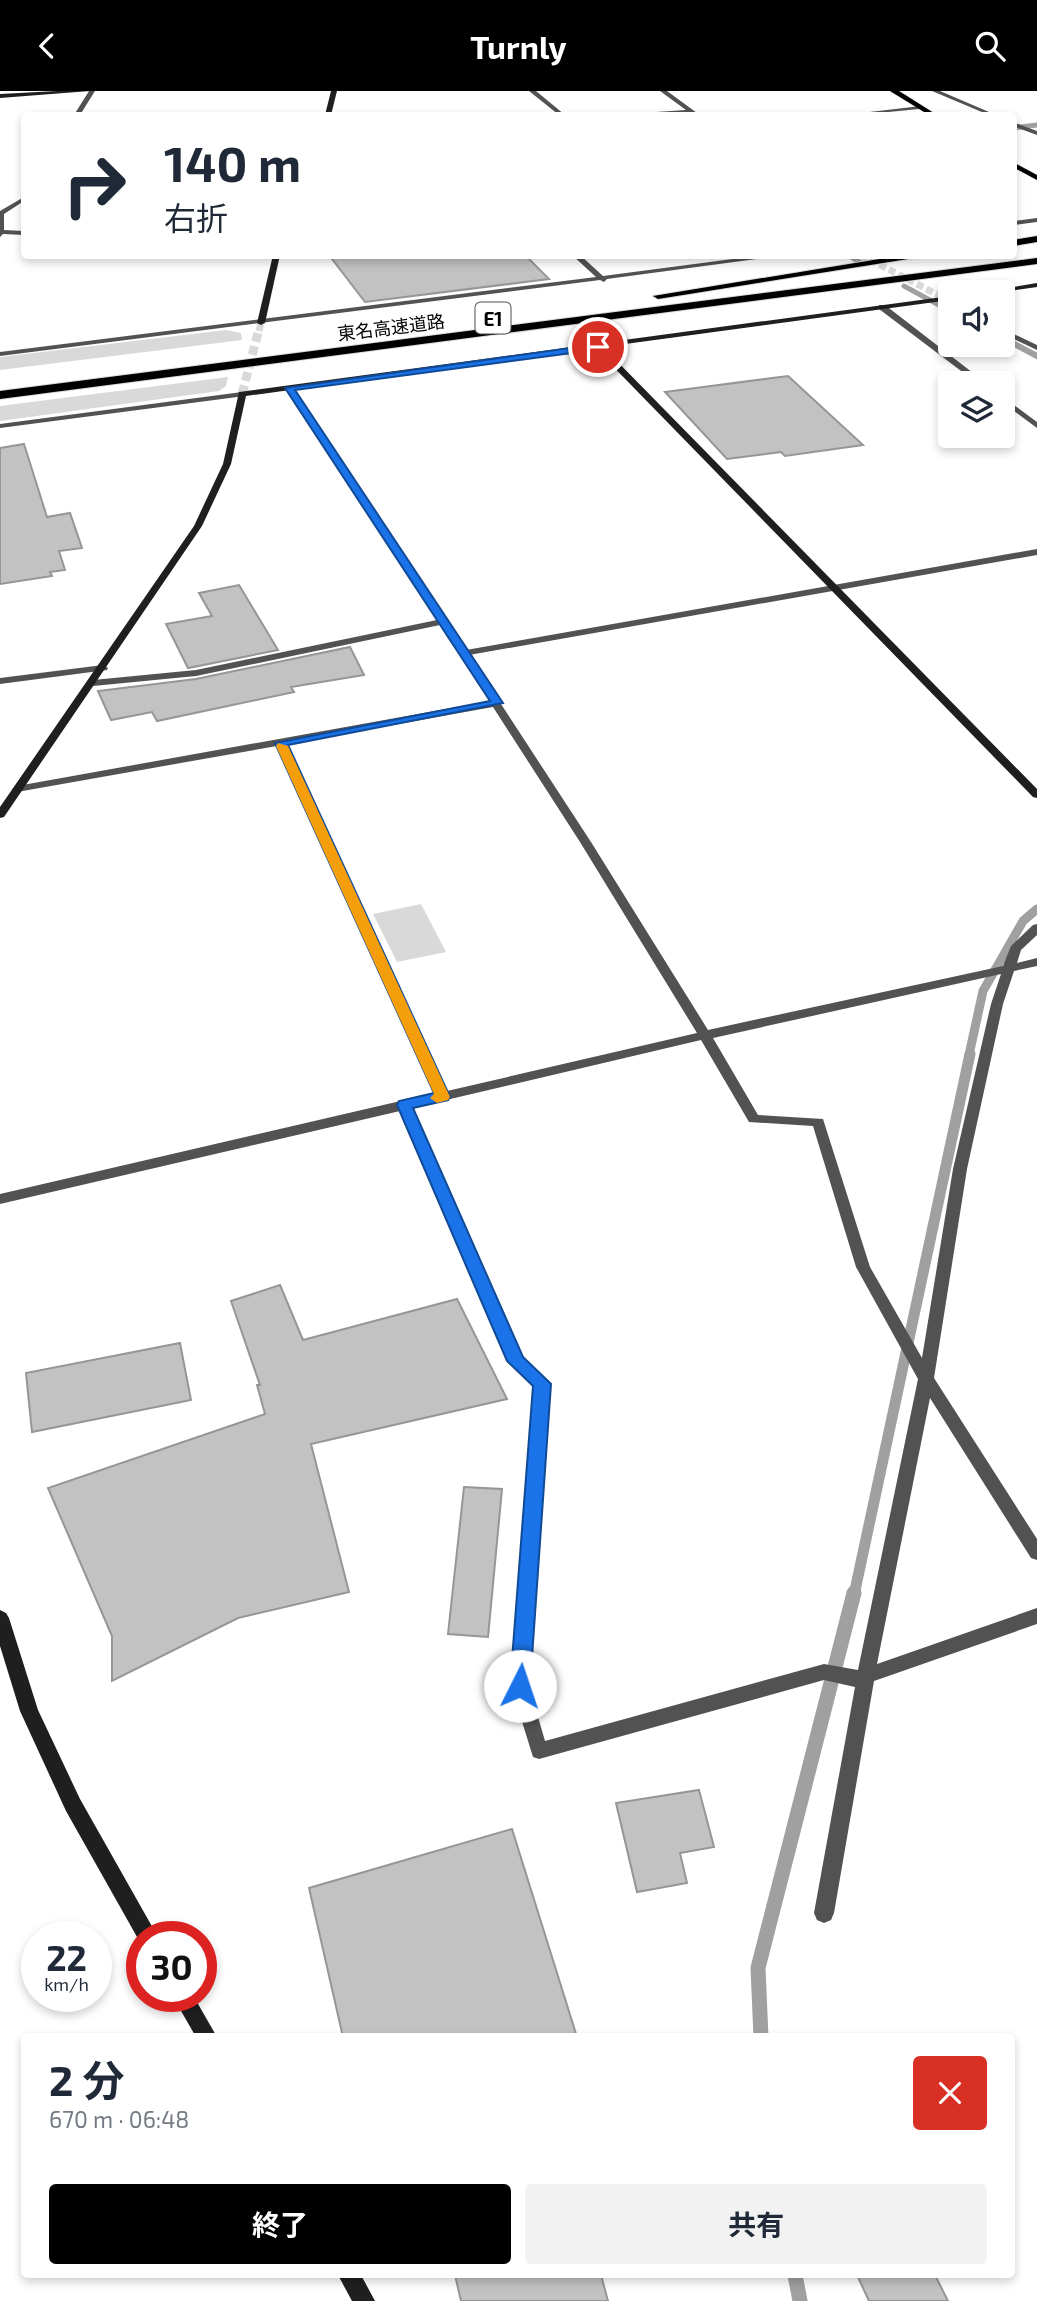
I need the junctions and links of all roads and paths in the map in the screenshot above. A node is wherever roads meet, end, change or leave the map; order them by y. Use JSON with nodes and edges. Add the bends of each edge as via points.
{"nodes":[{"id":1,"x":90,"y":91,"type":"edge"},
{"id":2,"x":334,"y":91,"type":"edge"},
{"id":3,"x":532,"y":91,"type":"edge"},
{"id":4,"x":663,"y":91,"type":"edge"},
{"id":5,"x":895,"y":91,"type":"edge"},
{"id":6,"x":905,"y":91,"type":"edge"},
{"id":7,"x":935,"y":91,"type":"edge"},
{"id":8,"x":0,"y":96,"type":"edge"},
{"id":9,"x":919,"y":107,"type":"junction"},
{"id":10,"x":692,"y":111,"type":"joint"},
{"id":11,"x":79,"y":112,"type":"edge"},
{"id":12,"x":329,"y":112,"type":"edge"},
{"id":13,"x":558,"y":112,"type":"edge"},
{"id":14,"x":679,"y":112,"type":"edge"},
{"id":15,"x":883,"y":112,"type":"edge"},
{"id":16,"x":928,"y":112,"type":"edge"},
{"id":17,"x":986,"y":112,"type":"edge"},
{"id":18,"x":1037,"y":122,"type":"edge"},
{"id":19,"x":1017,"y":125,"type":"edge"},
{"id":20,"x":1017,"y":126,"type":"edge"},
{"id":21,"x":1037,"y":133,"type":"edge"},
{"id":22,"x":1017,"y":166,"type":"edge"},
{"id":23,"x":1037,"y":178,"type":"edge"},
{"id":24,"x":21,"y":201,"type":"edge"},
{"id":25,"x":1037,"y":220,"type":"edge"},
{"id":26,"x":1017,"y":222,"type":"edge"},
{"id":27,"x":21,"y":233,"type":"edge"},
{"id":28,"x":1,"y":234,"type":"edge"},
{"id":29,"x":1037,"y":239,"type":"edge"},
{"id":30,"x":1017,"y":242,"type":"edge"},
{"id":31,"x":1037,"y":249,"type":"edge"},
{"id":32,"x":1017,"y":252,"type":"edge"},
{"id":33,"x":276,"y":259,"type":"edge"},
{"id":34,"x":580,"y":259,"type":"edge"},
{"id":35,"x":756,"y":259,"type":"edge"},
{"id":36,"x":902,"y":259,"type":"edge"},
{"id":37,"x":955,"y":259,"type":"edge"},
{"id":38,"x":1037,"y":261,"type":"edge"},
{"id":39,"x":604,"y":281,"type":"junction"},
{"id":40,"x":1037,"y":285,"type":"edge"},
{"id":41,"x":1015,"y":288,"type":"edge"},
{"id":42,"x":645,"y":298,"type":"dead end"},
{"id":43,"x":938,"y":300,"type":"edge"},
{"id":44,"x":882,"y":307,"type":"junction"},
{"id":45,"x":261,"y":323,"type":"junction"},
{"id":46,"x":384,"y":332,"type":"dead end"},
{"id":47,"x":1037,"y":333,"type":"edge"},
{"id":48,"x":370,"y":334,"type":"dead end"},
{"id":49,"x":1015,"y":335,"type":"edge"},
{"id":50,"x":1015,"y":337,"type":"edge"},
{"id":51,"x":288,"y":345,"type":"dead end"},
{"id":52,"x":598,"y":347,"type":"junction"},
{"id":53,"x":1037,"y":348,"type":"edge"},
{"id":54,"x":0,"y":353,"type":"edge"},
{"id":55,"x":966,"y":371,"type":"edge"},
{"id":56,"x":289,"y":388,"type":"junction"},
{"id":57,"x":242,"y":394,"type":"junction"},
{"id":58,"x":0,"y":395,"type":"edge"},
{"id":59,"x":1015,"y":409,"type":"edge"},
{"id":60,"x":0,"y":426,"type":"edge"},
{"id":61,"x":1037,"y":426,"type":"edge"},
{"id":62,"x":1037,"y":552,"type":"edge"},
{"id":63,"x":833,"y":590,"type":"junction"},
{"id":64,"x":442,"y":622,"type":"junction"},
{"id":65,"x":463,"y":653,"type":"junction"},
{"id":66,"x":103,"y":668,"type":"junction"},
{"id":67,"x":0,"y":681,"type":"edge"},
{"id":68,"x":93,"y":683,"type":"junction"},
{"id":69,"x":497,"y":703,"type":"junction"},
{"id":70,"x":281,"y":743,"type":"junction"},
{"id":71,"x":17,"y":789,"type":"junction"},
{"id":72,"x":1037,"y":795,"type":"edge"},
{"id":73,"x":0,"y":815,"type":"edge"},
{"id":74,"x":1037,"y":928,"type":"edge"},
{"id":75,"x":1037,"y":962,"type":"edge"},
{"id":76,"x":1008,"y":968,"type":"junction"},
{"id":77,"x":706,"y":1035,"type":"junction"},
{"id":78,"x":443,"y":1097,"type":"junction"},
{"id":79,"x":404,"y":1105,"type":"junction"},
{"id":80,"x":0,"y":1199,"type":"edge"},
{"id":81,"x":925,"y":1376,"type":"junction"},
{"id":82,"x":1037,"y":1553,"type":"edge"},
{"id":83,"x":1037,"y":1616,"type":"edge"},
{"id":84,"x":0,"y":1618,"type":"edge"},
{"id":85,"x":861,"y":1677,"type":"junction"},
{"id":86,"x":824,"y":1913,"type":"dead end"},
{"id":87,"x":139,"y":1921,"type":"edge"},
{"id":88,"x":192,"y":2012,"type":"edge"},
{"id":89,"x":205,"y":2033,"type":"edge"},
{"id":90,"x":351,"y":2278,"type":"edge"},
{"id":91,"x":364,"y":2301,"type":"edge"}],
"edges":[{"from":1,"to":8,"type":"street"},
{"from":1,"to":11,"type":"street"},
{"from":2,"to":12,"type":"street"},
{"from":3,"to":13,"type":"street"},
{"from":4,"to":10,"type":"street"},
{"from":5,"to":6,"type":"street"},
{"from":5,"to":9,"type":"main road"},
{"from":7,"to":17,"type":"street"},
{"from":9,"to":15,"type":"street"},
{"from":9,"to":16,"type":"main road"},
{"from":10,"to":14,"type":"street"},
{"from":18,"to":19,"type":"street"},
{"from":20,"to":21,"type":"street"},
{"from":22,"to":23,"type":"main road"},
{"from":24,"to":28,"type":"street","via":[[1,213]]},
{"from":25,"to":26,"type":"street"},
{"from":27,"to":28,"type":"street"},
{"from":29,"to":30,"type":"highway"},
{"from":31,"to":32,"type":"highway"},
{"from":33,"to":45,"type":"street"},
{"from":34,"to":39,"type":"street"},
{"from":35,"to":39,"type":"street"},
{"from":36,"to":42,"type":"highway"},
{"from":37,"to":46,"type":"highway","name":"東名高速道路","number":"E1"},
{"from":38,"to":58,"type":"highway","name":"東名高速道路","number":"E1"},
{"from":39,"to":45,"type":"street"},
{"from":40,"to":41,"type":"street"},
{"from":43,"to":44,"type":"street"},
{"from":44,"to":52,"type":"street"},
{"from":44,"to":55,"type":"street"},
{"from":45,"to":54,"type":"street"},
{"from":47,"to":49,"type":"street"},
{"from":48,"to":51,"type":"highway","name":"東名高速道路"},
{"from":50,"to":53,"type":"street"},
{"from":52,"to":56,"type":"street"},
{"from":52,"to":63,"type":"street"},
{"from":56,"to":57,"type":"street"},
{"from":56,"to":64,"type":"street"},
{"from":57,"to":60,"type":"street"},
{"from":57,"to":66,"type":"street","via":[[227,464],[198,526]]},
{"from":59,"to":61,"type":"street"},
{"from":62,"to":63,"type":"street"},
{"from":63,"to":65,"type":"street"},
{"from":63,"to":72,"type":"street"},
{"from":64,"to":65,"type":"street"},
{"from":64,"to":68,"type":"street","via":[[196,673]]},
{"from":65,"to":69,"type":"street"},
{"from":66,"to":67,"type":"street"},
{"from":66,"to":68,"type":"street"},
{"from":68,"to":71,"type":"street"},
{"from":69,"to":70,"type":"street"},
{"from":69,"to":77,"type":"street"},
{"from":70,"to":71,"type":"street"},
{"from":70,"to":78,"type":"street"},
{"from":71,"to":73,"type":"street"},
{"from":74,"to":76,"type":"street","via":[[1016,949]]},
{"from":75,"to":76,"type":"street"},
{"from":76,"to":77,"type":"street"},
{"from":76,"to":81,"type":"street","via":[[960,1169]]},
{"from":77,"to":78,"type":"street"},
{"from":77,"to":81,"type":"street","via":[[754,1119],[818,1122],[863,1267]]},
{"from":78,"to":79,"type":"street"},
{"from":79,"to":80,"type":"street"},
{"from":79,"to":85,"type":"street","via":[[516,1361],[542,1384],[520,1686],[539,1751],[824,1672]]},
{"from":81,"to":82,"type":"street"},
{"from":81,"to":85,"type":"street"},
{"from":83,"to":85,"type":"street"},
{"from":84,"to":87,"type":"street","via":[[45,1746]]},
{"from":85,"to":86,"type":"street"},
{"from":88,"to":89,"type":"street"},
{"from":90,"to":91,"type":"street"}]}
